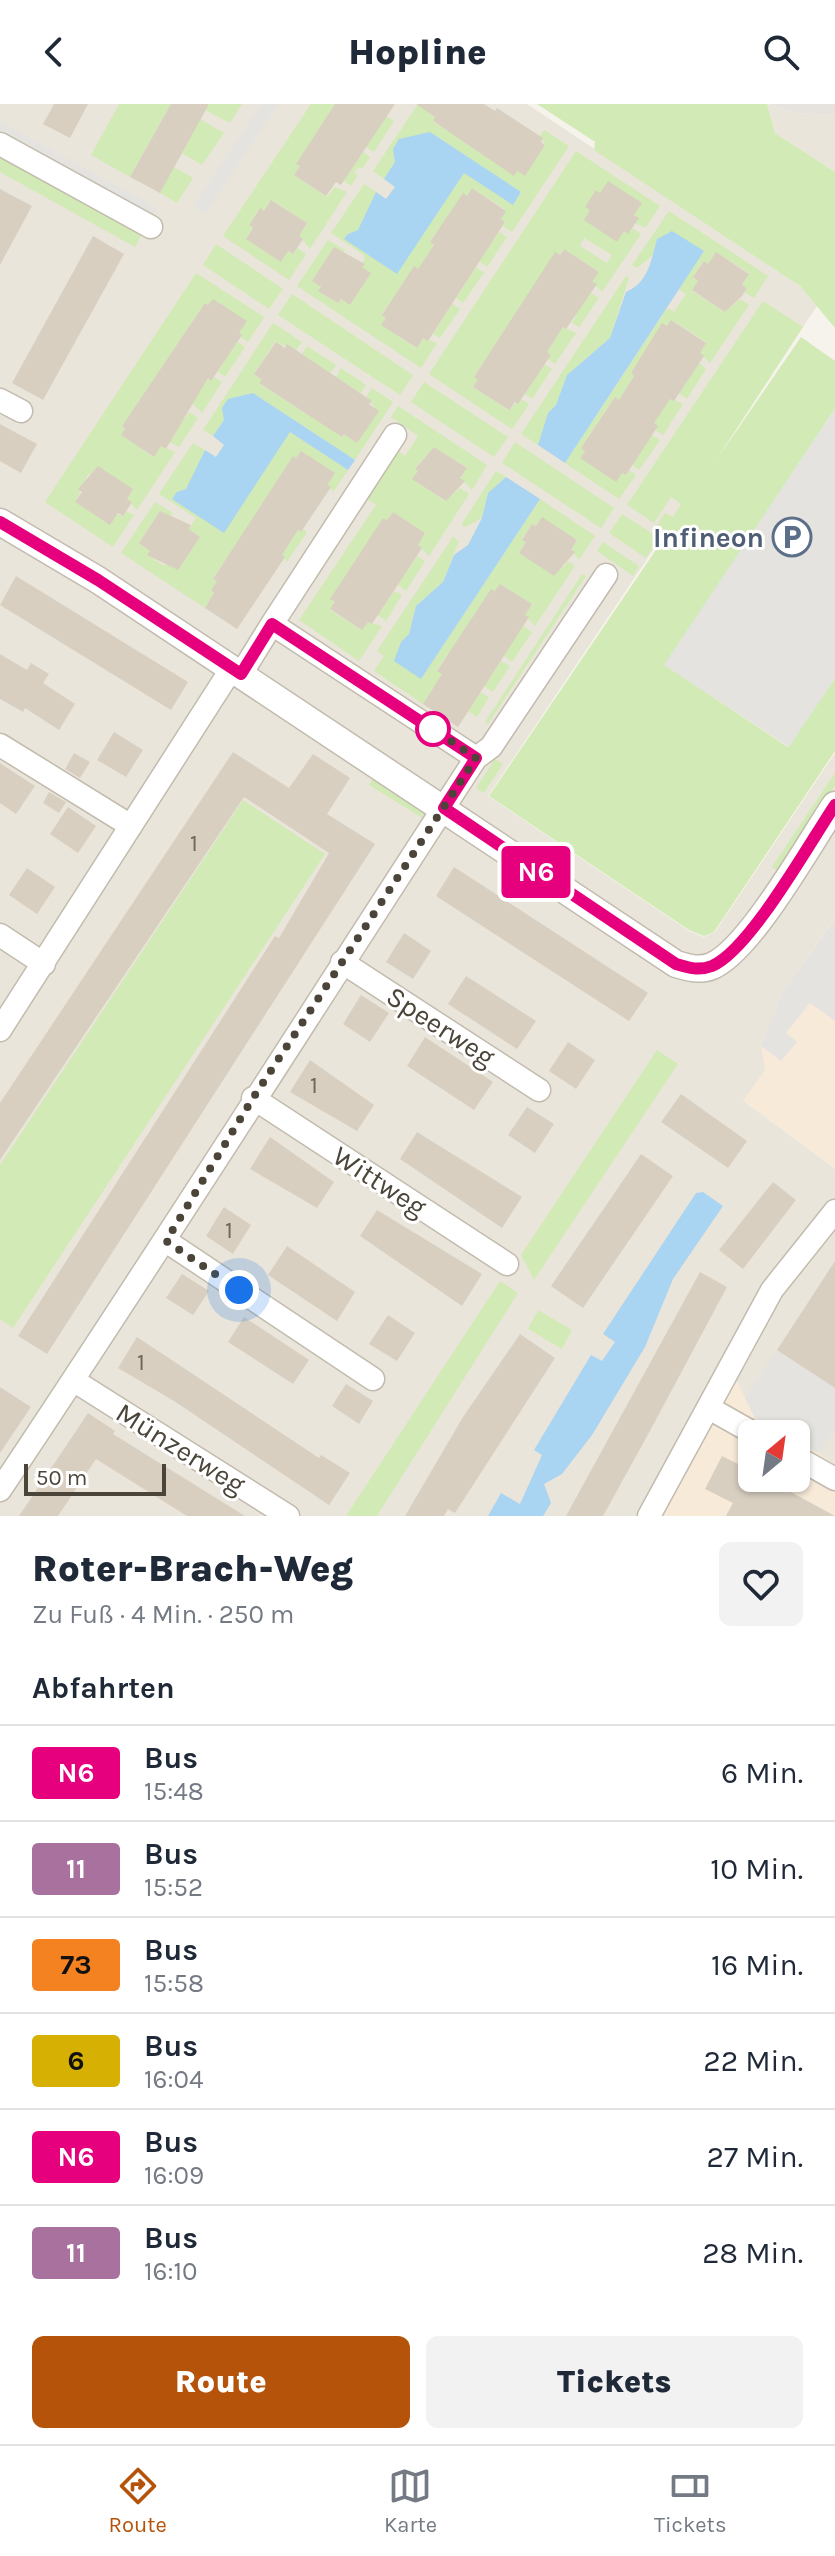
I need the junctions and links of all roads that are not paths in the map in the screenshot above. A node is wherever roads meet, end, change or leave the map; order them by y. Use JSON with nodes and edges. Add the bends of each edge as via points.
{"nodes":[{"id":1,"x":0,"y":144,"type":"edge"},
{"id":2,"x":151,"y":227,"type":"dead end"},
{"id":3,"x":0,"y":400,"type":"edge"},
{"id":4,"x":21,"y":411,"type":"dead end"},
{"id":5,"x":395,"y":435,"type":"dead end"},
{"id":6,"x":0,"y":522,"type":"edge"},
{"id":7,"x":606,"y":575,"type":"dead end"},
{"id":8,"x":272,"y":624,"type":"junction"},
{"id":9,"x":236,"y":671,"type":"junction"},
{"id":10,"x":0,"y":745,"type":"edge"},
{"id":11,"x":476,"y":758,"type":"junction"},
{"id":12,"x":835,"y":805,"type":"edge"},
{"id":13,"x":444,"y":808,"type":"junction"},
{"id":14,"x":131,"y":826,"type":"junction"},
{"id":15,"x":0,"y":935,"type":"edge"},
{"id":16,"x":342,"y":962,"type":"junction"},
{"id":17,"x":44,"y":964,"type":"junction"},
{"id":18,"x":0,"y":1030,"type":"edge"},
{"id":19,"x":539,"y":1090,"type":"dead end"},
{"id":20,"x":253,"y":1098,"type":"junction"},
{"id":21,"x":835,"y":1211,"type":"edge"},
{"id":22,"x":166,"y":1241,"type":"junction"},
{"id":23,"x":507,"y":1264,"type":"dead end"},
{"id":24,"x":373,"y":1379,"type":"dead end"},
{"id":25,"x":73,"y":1380,"type":"junction"},
{"id":26,"x":709,"y":1408,"type":"junction"},
{"id":27,"x":738,"y":1424,"type":"edge"},
{"id":28,"x":810,"y":1465,"type":"edge"},
{"id":29,"x":835,"y":1479,"type":"edge"},
{"id":30,"x":0,"y":1490,"type":"edge"},
{"id":31,"x":288,"y":1516,"type":"edge"},
{"id":32,"x":649,"y":1516,"type":"edge"}],
"edges":[{"from":1,"to":2,"type":"street"},
{"from":3,"to":4,"type":"street"},
{"from":5,"to":8,"type":"street"},
{"from":6,"to":9,"type":"street"},
{"from":7,"to":11,"type":"street","via":[[491,747]]},
{"from":8,"to":9,"type":"street"},
{"from":8,"to":11,"type":"street"},
{"from":9,"to":13,"type":"street"},
{"from":9,"to":14,"type":"street"},
{"from":10,"to":14,"type":"street"},
{"from":11,"to":13,"type":"street"},
{"from":12,"to":13,"type":"street","via":[[744,940],[710,967],[693,969],[676,964]]},
{"from":13,"to":16,"type":"street"},
{"from":14,"to":17,"type":"street"},
{"from":15,"to":17,"type":"street"},
{"from":16,"to":19,"type":"street","name":"Speerweg"},
{"from":16,"to":20,"type":"street"},
{"from":17,"to":18,"type":"street"},
{"from":20,"to":22,"type":"street"},
{"from":20,"to":23,"type":"street","name":"Wittweg"},
{"from":21,"to":26,"type":"street","via":[[772,1290]]},
{"from":22,"to":24,"type":"street"},
{"from":22,"to":25,"type":"street"},
{"from":25,"to":30,"type":"street"},
{"from":25,"to":31,"type":"street","name":"Münzerweg"},
{"from":26,"to":27,"type":"street"},
{"from":26,"to":32,"type":"street"},
{"from":28,"to":29,"type":"street"}]}
